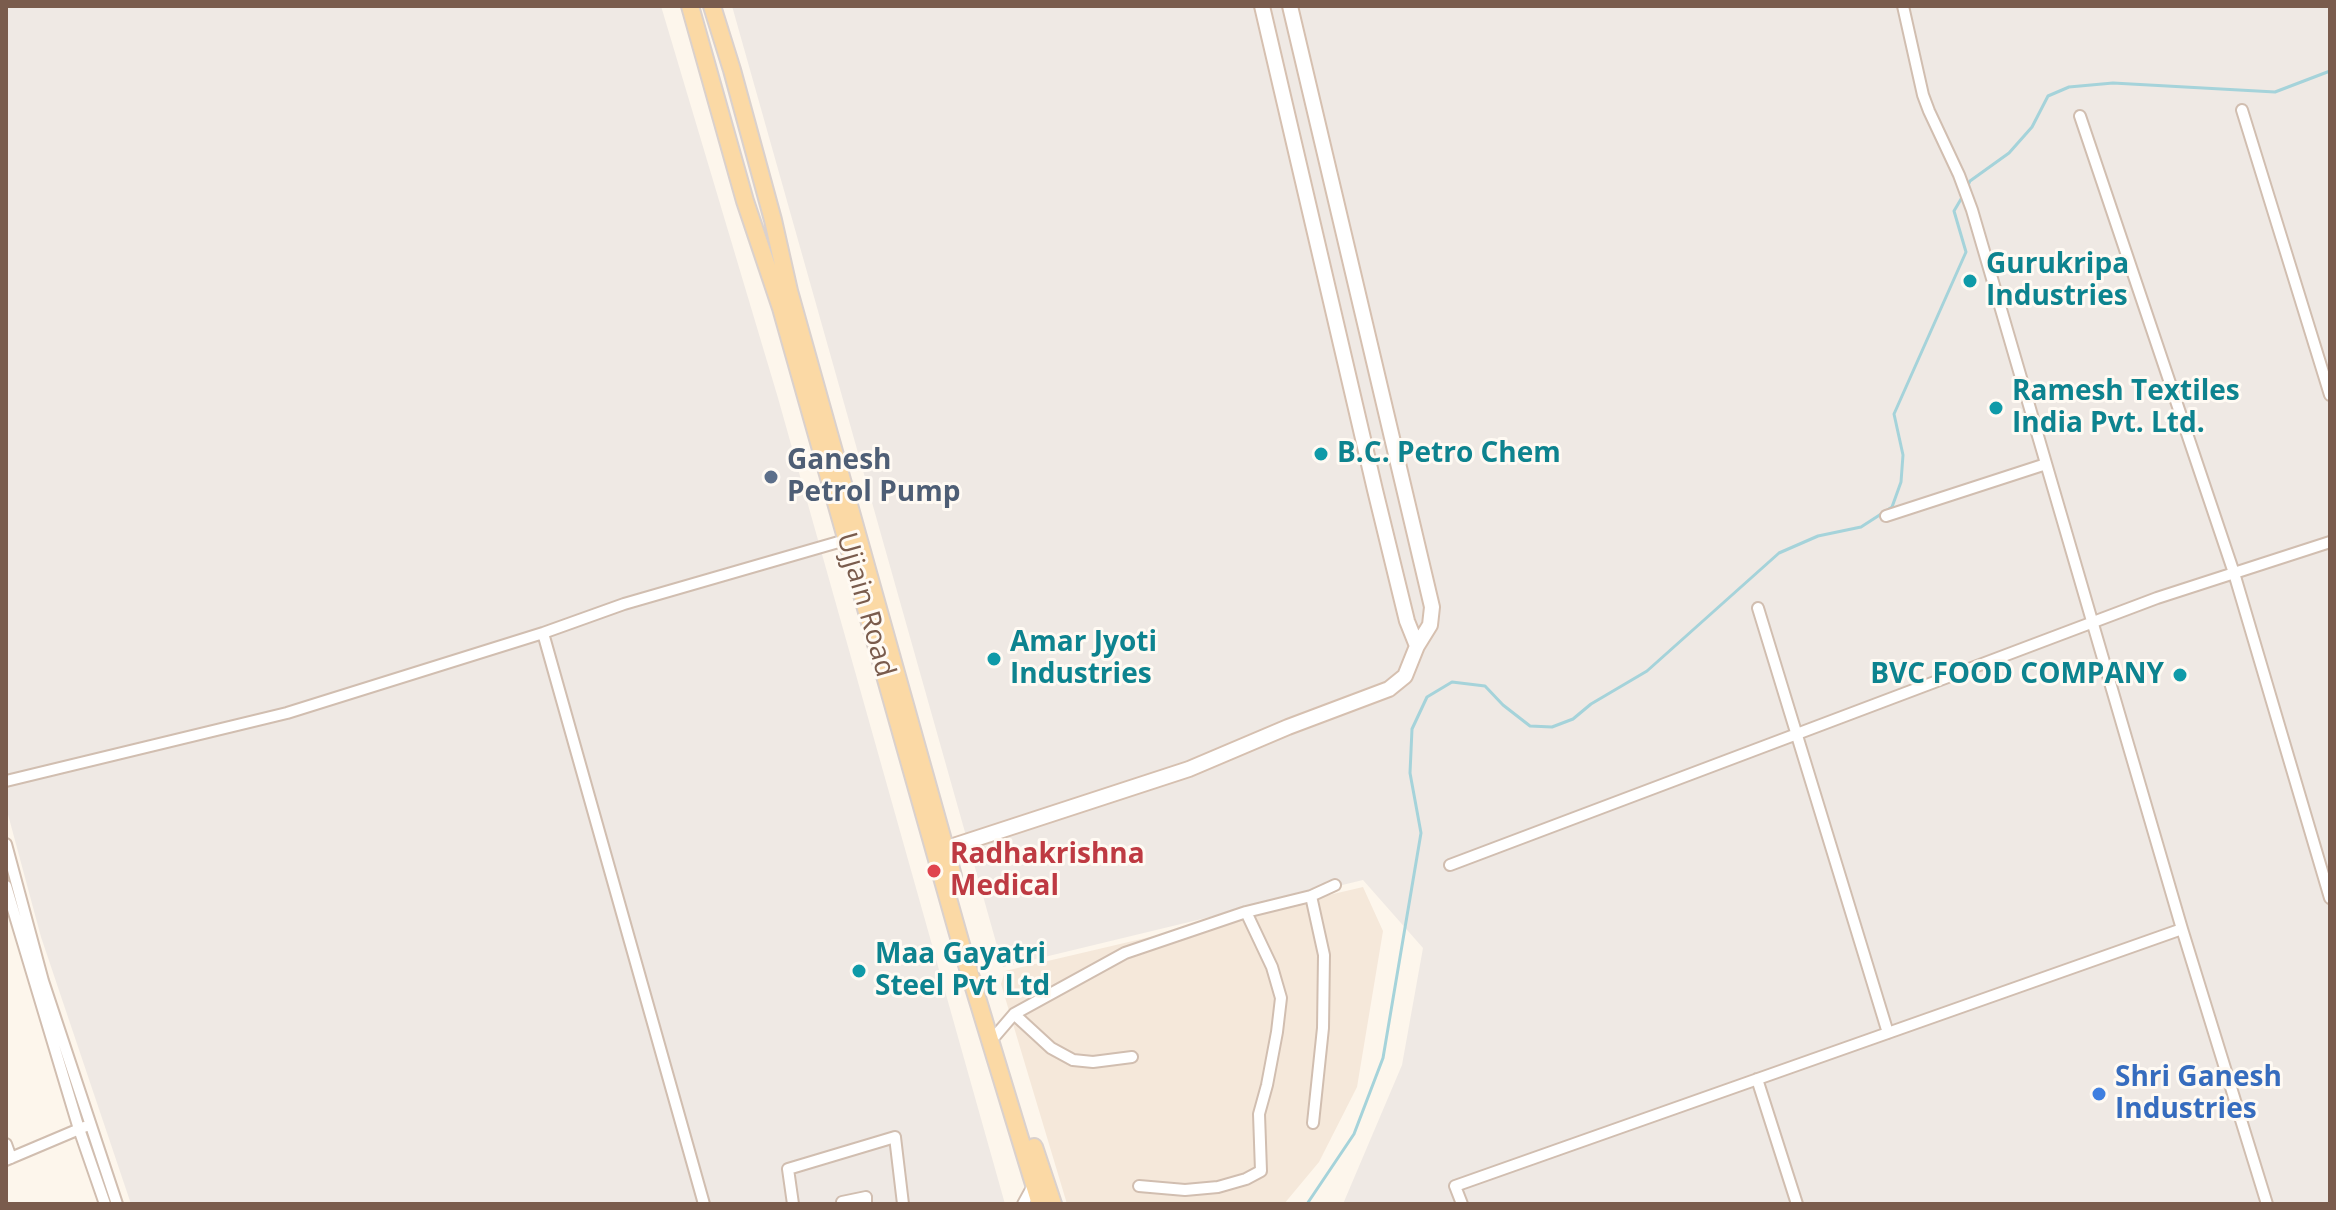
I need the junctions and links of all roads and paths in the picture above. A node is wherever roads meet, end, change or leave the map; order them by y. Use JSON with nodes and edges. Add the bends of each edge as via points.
{"nodes":[{"id":1,"x":690,"y":6,"type":"edge"},
{"id":2,"x":712,"y":6,"type":"edge"},
{"id":3,"x":1262,"y":6,"type":"edge"},
{"id":4,"x":1290,"y":6,"type":"edge"},
{"id":5,"x":1903,"y":6,"type":"edge"},
{"id":6,"x":2242,"y":110,"type":"dead end"},
{"id":7,"x":2080,"y":116,"type":"dead end"},
{"id":8,"x":2330,"y":395,"type":"edge"},
{"id":9,"x":2046,"y":464,"type":"junction"},
{"id":10,"x":1886,"y":516,"type":"dead end"},
{"id":11,"x":852,"y":538,"type":"junction"},
{"id":12,"x":2330,"y":542,"type":"edge"},
{"id":13,"x":2234,"y":573,"type":"junction"},
{"id":14,"x":1758,"y":608,"type":"dead end"},
{"id":15,"x":2092,"y":623,"type":"junction"},
{"id":16,"x":543,"y":633,"type":"junction"},
{"id":17,"x":1417,"y":646,"type":"junction"},
{"id":18,"x":1797,"y":735,"type":"junction"},
{"id":19,"x":6,"y":781,"type":"edge"},
{"id":20,"x":6,"y":844,"type":"edge"},
{"id":21,"x":940,"y":850,"type":"junction"},
{"id":22,"x":1450,"y":865,"type":"dead end"},
{"id":23,"x":1335,"y":885,"type":"dead end"},
{"id":24,"x":6,"y":886,"type":"edge"},
{"id":25,"x":1311,"y":896,"type":"junction"},
{"id":26,"x":2330,"y":898,"type":"edge"},
{"id":27,"x":1246,"y":912,"type":"junction"},
{"id":28,"x":2182,"y":929,"type":"junction"},
{"id":29,"x":1014,"y":1014,"type":"junction"},
{"id":30,"x":1888,"y":1033,"type":"junction"},
{"id":31,"x":996,"y":1035,"type":"junction"},
{"id":32,"x":1132,"y":1057,"type":"dead end"},
{"id":33,"x":1757,"y":1079,"type":"junction"},
{"id":34,"x":1313,"y":1123,"type":"dead end"},
{"id":35,"x":84,"y":1127,"type":"junction"},
{"id":36,"x":6,"y":1144,"type":"edge"},
{"id":37,"x":8,"y":1159,"type":"edge"},
{"id":38,"x":1034,"y":1184,"type":"junction"},
{"id":39,"x":1139,"y":1186,"type":"dead end"},
{"id":40,"x":842,"y":1202,"type":"dead end"},
{"id":41,"x":105,"y":1204,"type":"edge"},
{"id":42,"x":117,"y":1204,"type":"edge"},
{"id":43,"x":704,"y":1204,"type":"edge"},
{"id":44,"x":793,"y":1204,"type":"edge"},
{"id":45,"x":866,"y":1204,"type":"edge"},
{"id":46,"x":903,"y":1204,"type":"edge"},
{"id":47,"x":1023,"y":1204,"type":"edge"},
{"id":48,"x":1040,"y":1204,"type":"edge"},
{"id":49,"x":1053,"y":1204,"type":"edge"},
{"id":50,"x":1462,"y":1204,"type":"edge"},
{"id":51,"x":1797,"y":1204,"type":"edge"},
{"id":52,"x":2267,"y":1204,"type":"edge"}],
"edges":[{"from":1,"to":11,"type":"main road","name":"Ujjain Road","via":[[745,201]]},
{"from":2,"to":11,"type":"main road","name":"Ujjain Road","via":[[773,220]]},
{"from":3,"to":17,"type":"street","via":[[1378,505]]},
{"from":4,"to":17,"type":"street","via":[[1432,607],[1430,625]]},
{"from":5,"to":9,"type":"street","via":[[1926,103],[1972,210]]},
{"from":6,"to":8,"type":"street"},
{"from":7,"to":13,"type":"street"},
{"from":9,"to":10,"type":"street"},
{"from":9,"to":15,"type":"street"},
{"from":11,"to":16,"type":"street"},
{"from":11,"to":21,"type":"main road","name":"Ujjain Road"},
{"from":12,"to":13,"type":"street"},
{"from":13,"to":15,"type":"street"},
{"from":13,"to":26,"type":"street"},
{"from":14,"to":18,"type":"street"},
{"from":15,"to":18,"type":"street"},
{"from":15,"to":28,"type":"street"},
{"from":16,"to":19,"type":"street","via":[[287,713]]},
{"from":16,"to":43,"type":"street"},
{"from":17,"to":21,"type":"street","via":[[1405,676],[1367,699],[1189,769]]},
{"from":18,"to":22,"type":"street"},
{"from":18,"to":30,"type":"street"},
{"from":20,"to":35,"type":"street"},
{"from":21,"to":31,"type":"main road","name":"Ujjain Road"},
{"from":21,"to":38,"type":"main road","name":"Ujjain Road"},
{"from":23,"to":25,"type":"street"},
{"from":24,"to":35,"type":"street"},
{"from":25,"to":27,"type":"street"},
{"from":25,"to":34,"type":"street","via":[[1324,955]]},
{"from":27,"to":29,"type":"street","via":[[1125,953]]},
{"from":27,"to":39,"type":"street","via":[[1281,998],[1259,1114],[1261,1171],[1218,1187]]},
{"from":28,"to":30,"type":"street"},
{"from":28,"to":52,"type":"street"},
{"from":29,"to":31,"type":"street"},
{"from":29,"to":32,"type":"street","via":[[1051,1048],[1073,1060]]},
{"from":30,"to":33,"type":"street"},
{"from":31,"to":49,"type":"main road","name":"Ujjain Road"},
{"from":33,"to":50,"type":"street","via":[[1455,1186]]},
{"from":33,"to":51,"type":"street"},
{"from":35,"to":37,"type":"street"},
{"from":35,"to":41,"type":"street"},
{"from":35,"to":42,"type":"street"},
{"from":36,"to":37,"type":"street"},
{"from":38,"to":47,"type":"street"},
{"from":38,"to":48,"type":"main road","name":"Ujjain Road"},
{"from":40,"to":45,"type":"street","via":[[866,1197]]},
{"from":44,"to":46,"type":"street","via":[[788,1169],[895,1137]]}]}
